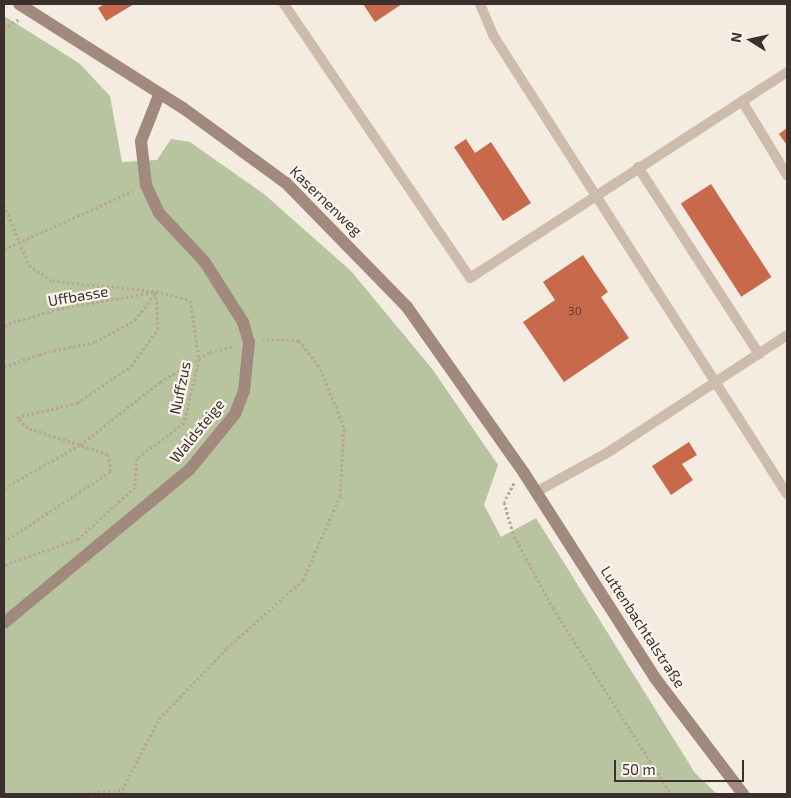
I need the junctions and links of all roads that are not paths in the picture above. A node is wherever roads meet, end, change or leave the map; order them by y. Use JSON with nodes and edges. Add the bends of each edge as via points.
{"nodes":[{"id":1,"x":19,"y":4,"type":"edge"},
{"id":2,"x":284,"y":4,"type":"edge"},
{"id":3,"x":480,"y":4,"type":"edge"},
{"id":4,"x":32,"y":8,"type":"edge"},
{"id":5,"x":787,"y":72,"type":"edge"},
{"id":6,"x":160,"y":95,"type":"junction"},
{"id":7,"x":742,"y":101,"type":"junction"},
{"id":8,"x":638,"y":167,"type":"junction"},
{"id":9,"x":787,"y":176,"type":"edge"},
{"id":10,"x":594,"y":195,"type":"junction"},
{"id":11,"x":787,"y":336,"type":"edge"},
{"id":12,"x":759,"y":354,"type":"junction"},
{"id":13,"x":714,"y":383,"type":"junction"},
{"id":14,"x":524,"y":473,"type":"joint"},
{"id":15,"x":536,"y":492,"type":"junction"},
{"id":16,"x":787,"y":494,"type":"edge"},
{"id":17,"x":4,"y":623,"type":"edge"},
{"id":18,"x":744,"y":794,"type":"edge"}],
"edges":[{"from":1,"to":4,"type":"street","name":"Kasernenweg"},
{"from":2,"to":10,"type":"lane","via":[[470,278]]},
{"from":3,"to":10,"type":"lane","via":[[493,35]]},
{"from":4,"to":6,"type":"street","name":"Kasernenweg","via":[[42,19]]},
{"from":5,"to":7,"type":"lane"},
{"from":6,"to":14,"type":"street","name":"Kasernenweg","via":[[286,183],[347,243],[407,307]]},
{"from":6,"to":17,"type":"street","name":"Waldsteige","via":[[141,141],[146,185],[160,213],[232,298],[249,342],[249,368],[235,414],[190,469]]},
{"from":7,"to":8,"type":"lane"},
{"from":7,"to":9,"type":"lane"},
{"from":8,"to":10,"type":"lane"},
{"from":8,"to":12,"type":"lane"},
{"from":10,"to":13,"type":"lane"},
{"from":11,"to":12,"type":"lane"},
{"from":12,"to":13,"type":"lane"},
{"from":13,"to":15,"type":"lane"},
{"from":13,"to":16,"type":"lane"},
{"from":14,"to":15,"type":"street","name":"Luttenbachtalstraße"},
{"from":15,"to":18,"type":"street","name":"Luttenbachtalstraße","via":[[655,678]]}]}
